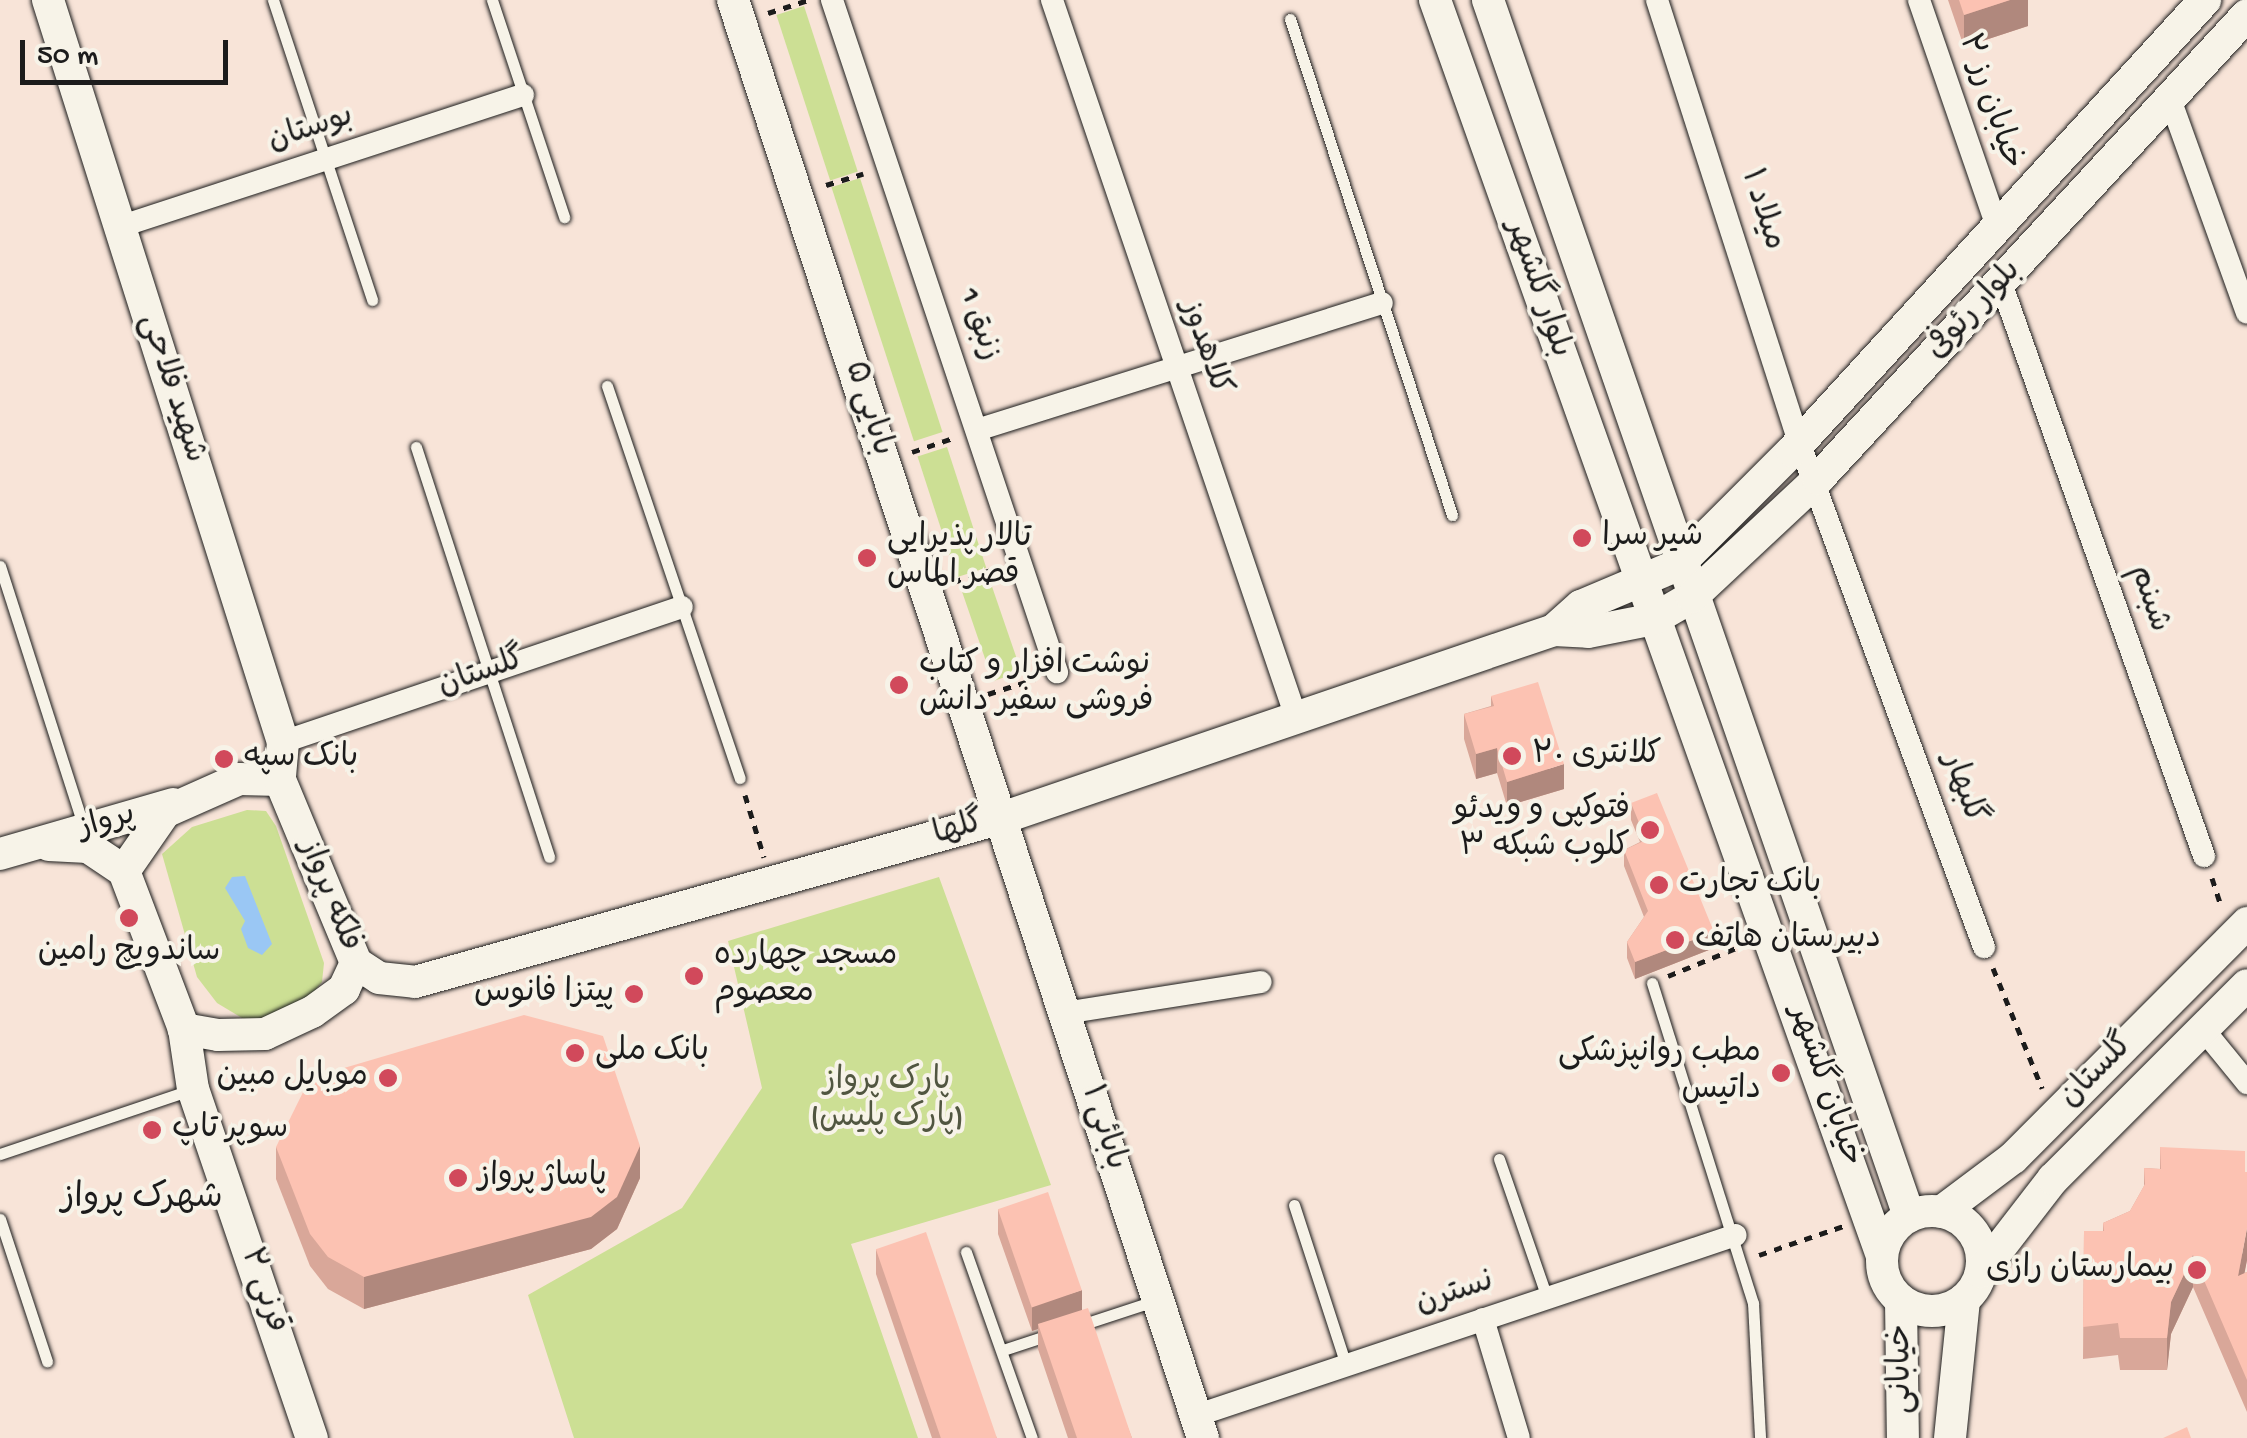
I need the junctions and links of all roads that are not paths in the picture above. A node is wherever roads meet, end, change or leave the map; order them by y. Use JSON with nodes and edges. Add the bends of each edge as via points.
{"nodes":[{"id":1,"x":48,"y":0,"type":"edge"},
{"id":2,"x":273,"y":0,"type":"edge"},
{"id":3,"x":492,"y":0,"type":"edge"},
{"id":4,"x":832,"y":0,"type":"edge"},
{"id":5,"x":1052,"y":0,"type":"edge"},
{"id":6,"x":1435,"y":0,"type":"edge"},
{"id":7,"x":1488,"y":0,"type":"edge"},
{"id":8,"x":1657,"y":0,"type":"edge"},
{"id":9,"x":1919,"y":0,"type":"edge"},
{"id":10,"x":2205,"y":0,"type":"edge"},
{"id":11,"x":736,"y":11,"type":"edge"},
{"id":12,"x":2247,"y":15,"type":"edge"},
{"id":13,"x":1290,"y":19,"type":"dead end"},
{"id":14,"x":523,"y":95,"type":"junction"},
{"id":15,"x":2170,"y":99,"type":"junction"},
{"id":16,"x":326,"y":160,"type":"junction"},
{"id":17,"x":564,"y":217,"type":"dead end"},
{"id":18,"x":119,"y":226,"type":"junction"},
{"id":19,"x":1997,"y":226,"type":"junction"},
{"id":20,"x":2001,"y":283,"type":"junction"},
{"id":21,"x":372,"y":300,"type":"dead end"},
{"id":22,"x":1382,"y":303,"type":"junction"},
{"id":23,"x":2246,"y":309,"type":"edge"},
{"id":24,"x":1178,"y":370,"type":"junction"},
{"id":25,"x":606,"y":386,"type":"dead end"},
{"id":26,"x":980,"y":429,"type":"junction"},
{"id":27,"x":1799,"y":442,"type":"junction"},
{"id":28,"x":416,"y":447,"type":"dead end"},
{"id":29,"x":1818,"y":479,"type":"junction"},
{"id":30,"x":1452,"y":515,"type":"dead end"},
{"id":31,"x":1678,"y":564,"type":"junction"},
{"id":32,"x":0,"y":566,"type":"edge"},
{"id":33,"x":1639,"y":578,"type":"junction"},
{"id":34,"x":1692,"y":596,"type":"junction"},
{"id":35,"x":6,"y":602,"type":"edge"},
{"id":36,"x":682,"y":607,"type":"junction"},
{"id":37,"x":1654,"y":619,"type":"junction"},
{"id":38,"x":1554,"y":630,"type":"junction"},
{"id":39,"x":489,"y":672,"type":"junction"},
{"id":40,"x":1057,"y":672,"type":"road end"},
{"id":41,"x":1296,"y":718,"type":"junction"},
{"id":42,"x":283,"y":742,"type":"junction"},
{"id":43,"x":740,"y":778,"type":"road end"},
{"id":44,"x":280,"y":780,"type":"junction"},
{"id":45,"x":185,"y":801,"type":"junction"},
{"id":46,"x":1002,"y":818,"type":"junction"},
{"id":47,"x":85,"y":829,"type":"junction"},
{"id":48,"x":15,"y":849,"type":"edge"},
{"id":49,"x":2204,"y":856,"type":"road end"},
{"id":50,"x":549,"y":857,"type":"dead end"},
{"id":51,"x":124,"y":871,"type":"junction"},
{"id":52,"x":2240,"y":931,"type":"edge"},
{"id":53,"x":1984,"y":947,"type":"road end"},
{"id":54,"x":356,"y":963,"type":"junction"},
{"id":55,"x":1261,"y":982,"type":"dead end"},
{"id":56,"x":1652,"y":983,"type":"road end"},
{"id":57,"x":2247,"y":985,"type":"edge"},
{"id":58,"x":1065,"y":1013,"type":"junction"},
{"id":59,"x":184,"y":1029,"type":"junction"},
{"id":60,"x":2203,"y":1029,"type":"junction"},
{"id":61,"x":2247,"y":1083,"type":"edge"},
{"id":62,"x":193,"y":1089,"type":"junction"},
{"id":63,"x":0,"y":1154,"type":"edge"},
{"id":64,"x":1499,"y":1158,"type":"dead end"},
{"id":65,"x":1294,"y":1205,"type":"dead end"},
{"id":66,"x":1925,"y":1214,"type":"junction"},
{"id":67,"x":0,"y":1219,"type":"edge"},
{"id":68,"x":1736,"y":1235,"type":"junction"},
{"id":69,"x":966,"y":1252,"type":"dead end"},
{"id":70,"x":1882,"y":1256,"type":"junction"},
{"id":71,"x":1972,"y":1286,"type":"junction"},
{"id":72,"x":1547,"y":1298,"type":"junction"},
{"id":73,"x":1158,"y":1300,"type":"junction"},
{"id":74,"x":1901,"y":1301,"type":"junction"},
{"id":75,"x":1482,"y":1319,"type":"junction"},
{"id":76,"x":1003,"y":1350,"type":"junction"},
{"id":77,"x":47,"y":1360,"type":"dead end"},
{"id":78,"x":1346,"y":1365,"type":"junction"},
{"id":79,"x":1199,"y":1427,"type":"edge"},
{"id":80,"x":312,"y":1438,"type":"edge"},
{"id":81,"x":1032,"y":1438,"type":"edge"},
{"id":82,"x":1519,"y":1438,"type":"edge"},
{"id":83,"x":1760,"y":1438,"type":"edge"},
{"id":84,"x":1903,"y":1438,"type":"edge"},
{"id":85,"x":1950,"y":1438,"type":"edge"}],
"edges":[{"from":1,"to":18,"type":"main road","name":"شهید فلاحی"},
{"from":2,"to":16,"type":"lane"},
{"from":3,"to":14,"type":"lane"},
{"from":4,"to":26,"type":"street","name":"زنبق 1"},
{"from":5,"to":24,"type":"street","name":"کلاهدوز"},
{"from":6,"to":33,"type":"main road","name":"بلوار گلشهر"},
{"from":7,"to":31,"type":"main road","name":"بلوار گلشهر"},
{"from":8,"to":27,"type":"street","name":"میلاد ۱"},
{"from":9,"to":19,"type":"street","name":"خیابان رز ۲"},
{"from":10,"to":19,"type":"main road","name":"بلوار رئوفی"},
{"from":11,"to":46,"type":"main road","name":"۵ بابایی"},
{"from":12,"to":15,"type":"main road","name":"بلوار رئوفی"},
{"from":13,"to":22,"type":"lane"},
{"from":14,"to":16,"type":"street","name":"بوستان"},
{"from":14,"to":17,"type":"lane"},
{"from":15,"to":20,"type":"main road","name":"بلوار رئوفی"},
{"from":15,"to":23,"type":"street"},
{"from":16,"to":18,"type":"street","name":"بوستان"},
{"from":16,"to":21,"type":"lane"},
{"from":18,"to":42,"type":"main road","name":"شهید فلاحی"},
{"from":19,"to":27,"type":"main road","name":"بلوار رئوفی"},
{"from":20,"to":29,"type":"main road","name":"بلوار رئوفی"},
{"from":20,"to":49,"type":"street","name":"شبنم"},
{"from":22,"to":24,"type":"street"},
{"from":22,"to":30,"type":"lane"},
{"from":24,"to":26,"type":"street"},
{"from":24,"to":41,"type":"street","name":"کلاهدوز"},
{"from":25,"to":36,"type":"lane"},
{"from":26,"to":40,"type":"street","name":"زنبق 1"},
{"from":27,"to":29,"type":"street","name":"میلاد ۱"},
{"from":27,"to":31,"type":"main road","name":"بلوار رئوفی"},
{"from":28,"to":39,"type":"lane"},
{"from":29,"to":34,"type":"main road","name":"بلوار رئوفی"},
{"from":29,"to":53,"type":"street","name":"گلبهار"},
{"from":31,"to":33,"type":"main road"},
{"from":31,"to":34,"type":"main road","name":"خیابان گلشهر"},
{"from":32,"to":35,"type":"lane"},
{"from":33,"to":37,"type":"main road","name":"خیابان گلشهر"},
{"from":33,"to":38,"type":"main road","via":[[1581,606]]},
{"from":34,"to":37,"type":"main road","name":"بلوار رئوفی"},
{"from":34,"to":66,"type":"main road","name":"خیابان گلشهر"},
{"from":35,"to":47,"type":"lane"},
{"from":36,"to":39,"type":"street","name":"گلستان"},
{"from":36,"to":43,"type":"lane"},
{"from":37,"to":38,"type":"main road","via":[[1588,632]]},
{"from":37,"to":70,"type":"main road","name":"خیابان گلشهر"},
{"from":38,"to":41,"type":"main road","name":"گلها"},
{"from":39,"to":42,"type":"street","name":"گلستان"},
{"from":39,"to":50,"type":"lane"},
{"from":41,"to":46,"type":"main road","name":"گلها"},
{"from":42,"to":44,"type":"main road","name":"شهید فلاحی"},
{"from":44,"to":45,"type":"main road","via":[[238,780]]},
{"from":44,"to":54,"type":"main road","name":"فلکه پرواز"},
{"from":45,"to":47,"type":"main road","name":"پرواز"},
{"from":45,"to":51,"type":"main road","via":[[165,812]]},
{"from":46,"to":54,"type":"main road","name":"گلها","via":[[415,982],[380,978]]},
{"from":46,"to":58,"type":"main road","name":"بابائی ۱"},
{"from":47,"to":48,"type":"main road","name":"پرواز"},
{"from":48,"to":51,"type":"main road","name":"پرواز","via":[[88,846]]},
{"from":51,"to":59,"type":"main road"},
{"from":52,"to":66,"type":"main road","name":"گلستان","via":[[2013,1158]]},
{"from":54,"to":59,"type":"main road","name":"فلکه پرواز","via":[[344,989],[265,1034]]},
{"from":55,"to":58,"type":"street"},
{"from":56,"to":68,"type":"lane"},
{"from":57,"to":60,"type":"main road","name":"گلستان"},
{"from":58,"to":73,"type":"main road","name":"بابائی ۱"},
{"from":59,"to":62,"type":"main road","name":"قرنی ۲"},
{"from":60,"to":61,"type":"street"},
{"from":60,"to":71,"type":"main road","name":"گلستان","via":[[2053,1179]]},
{"from":62,"to":63,"type":"lane"},
{"from":62,"to":80,"type":"main road","name":"قرنی ۲"},
{"from":64,"to":72,"type":"lane"},
{"from":65,"to":78,"type":"lane"},
{"from":66,"to":70,"type":"main road","via":[[1886,1240]]},
{"from":66,"to":71,"type":"main road","via":[[1969,1227],[1978,1240]]},
{"from":67,"to":77,"type":"lane"},
{"from":68,"to":72,"type":"street","name":"نسترن"},
{"from":68,"to":83,"type":"lane","via":[[1760,1359]]},
{"from":69,"to":76,"type":"lane"},
{"from":70,"to":74,"type":"main road","via":[[1890,1288]]},
{"from":71,"to":74,"type":"main road","via":[[1932,1311]]},
{"from":71,"to":85,"type":"main road","name":"خیابانی"},
{"from":72,"to":75,"type":"street","name":"نسترن"},
{"from":73,"to":76,"type":"lane"},
{"from":73,"to":79,"type":"main road","name":"بابائی ۱"},
{"from":74,"to":84,"type":"main road","name":"خیابانی"},
{"from":75,"to":78,"type":"street","name":"نسترن"},
{"from":75,"to":82,"type":"street"},
{"from":76,"to":81,"type":"lane"},
{"from":78,"to":79,"type":"street","name":"نسترن"}]}
